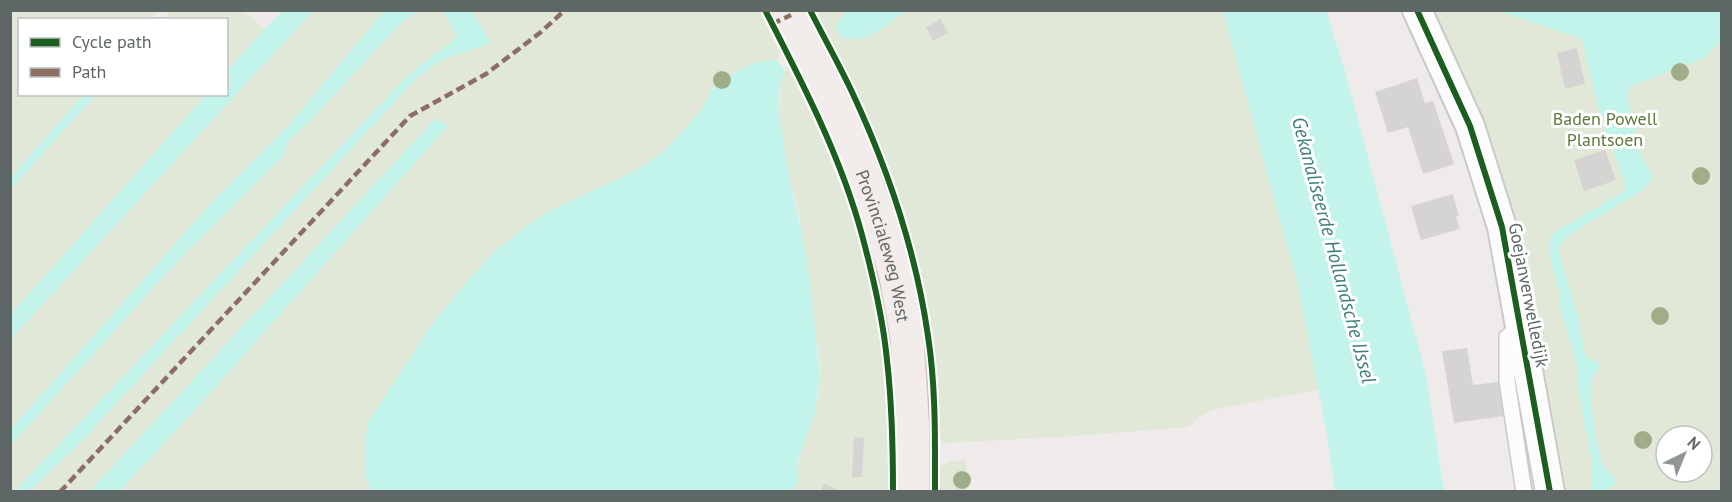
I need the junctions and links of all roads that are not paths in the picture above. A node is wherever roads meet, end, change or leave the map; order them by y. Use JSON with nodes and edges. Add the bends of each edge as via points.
{"nodes":[{"id":1,"x":1417,"y":10,"type":"edge"},
{"id":2,"x":793,"y":12,"type":"edge"},
{"id":3,"x":1520,"y":327,"type":"junction"},
{"id":4,"x":913,"y":492,"type":"edge"},
{"id":5,"x":1524,"y":492,"type":"edge"},
{"id":6,"x":1550,"y":492,"type":"edge"}],
"edges":[{"from":1,"to":3,"type":"street","name":"Goejanverwelledijk","via":[[1470,126],[1502,227]]},
{"from":2,"to":4,"type":"main road","name":"Provincialeweg West","via":[[847,130],[896,276],[907,337]]},
{"from":3,"to":5,"type":"lane","name":"Goejanverwelledijk","via":[[1507,337],[1507,381]]},
{"from":3,"to":6,"type":"street","name":"Goejanverwelledijk"}]}
